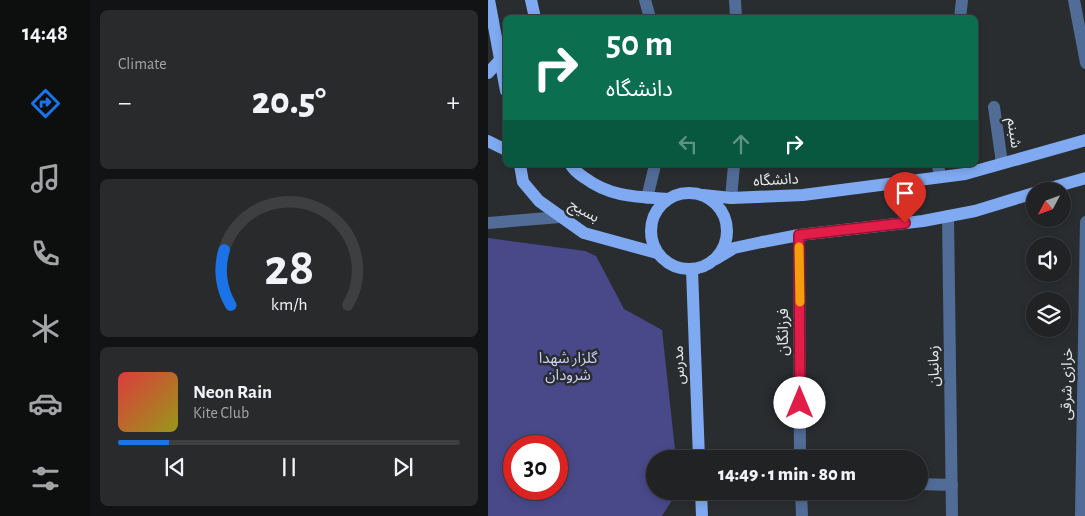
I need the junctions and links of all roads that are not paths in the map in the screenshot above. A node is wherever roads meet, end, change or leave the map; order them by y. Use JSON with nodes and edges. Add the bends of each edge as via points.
{"nodes":[{"id":1,"x":489,"y":0,"type":"edge"},
{"id":2,"x":531,"y":0,"type":"edge"},
{"id":3,"x":645,"y":0,"type":"edge"},
{"id":4,"x":735,"y":0,"type":"edge"},
{"id":5,"x":962,"y":0,"type":"edge"},
{"id":6,"x":1074,"y":0,"type":"edge"},
{"id":7,"x":534,"y":15,"type":"edge"},
{"id":8,"x":649,"y":15,"type":"edge"},
{"id":9,"x":736,"y":15,"type":"edge"},
{"id":10,"x":960,"y":15,"type":"edge"},
{"id":11,"x":500,"y":60,"type":"junction"},
{"id":12,"x":1086,"y":63,"type":"edge"},
{"id":13,"x":488,"y":73,"type":"edge"},
{"id":14,"x":503,"y":76,"type":"edge"},
{"id":15,"x":994,"y":107,"type":"dead end"},
{"id":16,"x":1086,"y":140,"type":"edge"},
{"id":17,"x":488,"y":141,"type":"edge"},
{"id":18,"x":503,"y":148,"type":"edge"},
{"id":19,"x":1002,"y":163,"type":"junction"},
{"id":20,"x":520,"y":167,"type":"edge"},
{"id":21,"x":572,"y":167,"type":"edge"},
{"id":22,"x":655,"y":167,"type":"edge"},
{"id":23,"x":734,"y":167,"type":"edge"},
{"id":24,"x":939,"y":171,"type":"edge"},
{"id":25,"x":1086,"y":178,"type":"edge"},
{"id":26,"x":1071,"y":182,"type":"edge"},
{"id":27,"x":703,"y":195,"type":"junction"},
{"id":28,"x":1026,"y":195,"type":"edge"},
{"id":29,"x":647,"y":198,"type":"junction"},
{"id":30,"x":731,"y":198,"type":"junction"},
{"id":31,"x":668,"y":199,"type":"junction"},
{"id":32,"x":948,"y":216,"type":"junction"},
{"id":33,"x":560,"y":217,"type":"junction"},
{"id":34,"x":1086,"y":222,"type":"edge"},
{"id":35,"x":488,"y":223,"type":"edge"},
{"id":36,"x":799,"y":235,"type":"junction"},
{"id":37,"x":657,"y":253,"type":"junction"},
{"id":38,"x":716,"y":259,"type":"junction"},
{"id":39,"x":692,"y":270,"type":"junction"},
{"id":40,"x":699,"y":450,"type":"edge"},
{"id":41,"x":800,"y":450,"type":"edge"},
{"id":42,"x":928,"y":484,"type":"edge"},
{"id":43,"x":952,"y":485,"type":"junction"},
{"id":44,"x":701,"y":500,"type":"edge"},
{"id":45,"x":801,"y":500,"type":"edge"},
{"id":46,"x":702,"y":516,"type":"edge"},
{"id":47,"x":802,"y":516,"type":"edge"},
{"id":48,"x":952,"y":516,"type":"edge"},
{"id":49,"x":1081,"y":516,"type":"edge"}],
"edges":[{"from":1,"to":11,"type":"main road"},
{"from":2,"to":7,"type":"main road"},
{"from":3,"to":8,"type":"street"},
{"from":4,"to":9,"type":"street"},
{"from":5,"to":10,"type":"street"},
{"from":6,"to":12,"type":"street"},
{"from":11,"to":13,"type":"main road"},
{"from":11,"to":14,"type":"main road"},
{"from":15,"to":19,"type":"street","name":"شبنم"},
{"from":16,"to":19,"type":"main road","name":"دانشگاه"},
{"from":17,"to":18,"type":"main road"},
{"from":19,"to":24,"type":"main road","name":"دانشگاه","via":[[965,174]]},
{"from":20,"to":33,"type":"main road","name":"بسیج","via":[[523,182],[539,201]]},
{"from":21,"to":29,"type":"main road","name":"بسیج","via":[[590,182],[610,192]]},
{"from":22,"to":29,"type":"street"},
{"from":23,"to":30,"type":"street"},
{"from":24,"to":30,"type":"main road","name":"دانشگاه","via":[[802,195]]},
{"from":25,"to":26,"type":"main road"},
{"from":27,"to":30,"type":"main road","name":"دانشگاه"},
{"from":27,"to":31,"type":"main road","via":[[678,194]]},
{"from":27,"to":38,"type":"main road","via":[[721,210],[727,223],[728,236]]},
{"from":28,"to":32,"type":"main road"},
{"from":29,"to":31,"type":"main road","name":"بسیج"},
{"from":31,"to":37,"type":"main road","via":[[659,207],[650,230]]},
{"from":32,"to":36,"type":"main road"},
{"from":32,"to":43,"type":"street","name":"زمانیان"},
{"from":33,"to":35,"type":"street"},
{"from":33,"to":37,"type":"main road","name":"بسیج","via":[[584,232]]},
{"from":34,"to":49,"type":"street","name":"خرازی شرقی"},
{"from":36,"to":38,"type":"main road","via":[[734,248]]},
{"from":36,"to":41,"type":"street","name":"فرزانگان"},
{"from":37,"to":39,"type":"main road","via":[[679,268]]},
{"from":38,"to":39,"type":"main road","via":[[705,267]]},
{"from":39,"to":40,"type":"main road","name":"مدرس"},
{"from":42,"to":43,"type":"street"},
{"from":43,"to":48,"type":"street","name":"زمانیان"},
{"from":44,"to":46,"type":"main road"},
{"from":45,"to":47,"type":"street"}]}
